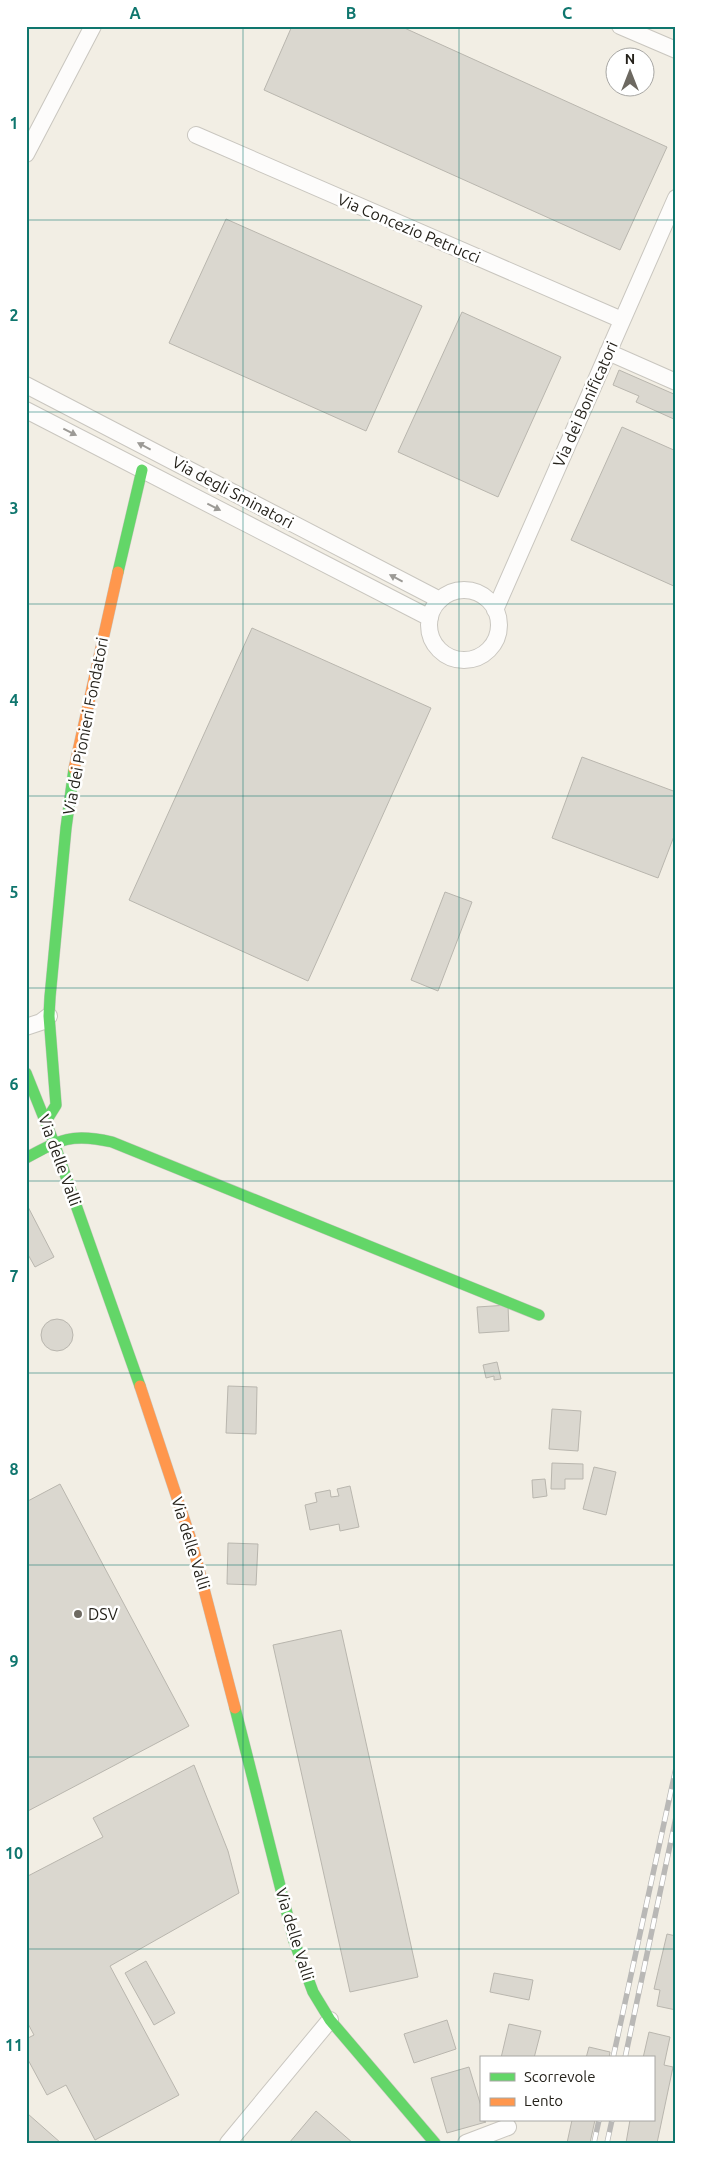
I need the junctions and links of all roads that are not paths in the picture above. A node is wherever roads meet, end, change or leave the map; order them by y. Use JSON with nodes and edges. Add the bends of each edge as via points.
{"nodes":[{"id":1,"x":93,"y":26,"type":"edge"},
{"id":2,"x":620,"y":26,"type":"edge"},
{"id":3,"x":676,"y":50,"type":"edge"},
{"id":4,"x":196,"y":135,"type":"dead end"},
{"id":5,"x":26,"y":154,"type":"edge"},
{"id":6,"x":676,"y":198,"type":"edge"},
{"id":7,"x":622,"y":320,"type":"junction"},
{"id":8,"x":608,"y":352,"type":"junction"},
{"id":9,"x":676,"y":382,"type":"edge"},
{"id":10,"x":26,"y":384,"type":"edge"},
{"id":11,"x":26,"y":410,"type":"edge"},
{"id":12,"x":142,"y":470,"type":"junction"},
{"id":13,"x":440,"y":600,"type":"junction"},
{"id":14,"x":495,"y":610,"type":"junction"},
{"id":15,"x":430,"y":618,"type":"junction"},
{"id":16,"x":49,"y":1016,"type":"junction"},
{"id":17,"x":26,"y":1027,"type":"edge"},
{"id":18,"x":26,"y":1072,"type":"edge"},
{"id":19,"x":46,"y":1121,"type":"junction"},
{"id":20,"x":54,"y":1143,"type":"junction"},
{"id":21,"x":26,"y":1158,"type":"edge"},
{"id":22,"x":539,"y":1316,"type":"dead end"},
{"id":23,"x":330,"y":2020,"type":"junction"},
{"id":24,"x":508,"y":2127,"type":"dead end"},
{"id":25,"x":228,"y":2143,"type":"edge"},
{"id":26,"x":436,"y":2143,"type":"edge"},
{"id":27,"x":466,"y":2143,"type":"edge"}],
"edges":[{"from":1,"to":5,"type":"street"},
{"from":2,"to":3,"type":"street"},
{"from":4,"to":7,"type":"street","name":"Via Concezio Petrucci"},
{"from":6,"to":7,"type":"street","name":"Via dei Bonificatori"},
{"from":7,"to":8,"type":"street","name":"Via dei Bonificatori"},
{"from":8,"to":9,"type":"street"},
{"from":8,"to":14,"type":"street","name":"Via dei Bonificatori"},
{"from":13,"to":10,"type":"street","name":"Via degli Sminatori","one_way":true},
{"from":11,"to":12,"type":"street","name":"Via degli Sminatori","one_way":true},
{"from":12,"to":15,"type":"street","name":"Via degli Sminatori","one_way":true},
{"from":12,"to":16,"type":"street","name":"Via dei Pionieri Fondatori","via":[[87,705],[70,795]]},
{"from":13,"to":14,"type":"street","via":[[459,591],[470,591],[480,594]]},
{"from":13,"to":15,"type":"street"},
{"from":14,"to":15,"type":"street","via":[[498,633],[493,644],[479,656],[462,660],[440,651],[432,641]]},
{"from":16,"to":17,"type":"street"},
{"from":16,"to":19,"type":"street","name":"Via dei Pionieri Fondatori","via":[[56,1105]]},
{"from":18,"to":19,"type":"street","name":"Via delle Valli"},
{"from":19,"to":20,"type":"street","name":"Via delle Valli"},
{"from":20,"to":21,"type":"street"},
{"from":20,"to":22,"type":"street","via":[[70,1136],[112,1142]]},
{"from":20,"to":23,"type":"street","name":"Via delle Valli","via":[[186,1525],[212,1614],[294,1941],[313,1992]]},
{"from":23,"to":25,"type":"street"},
{"from":23,"to":26,"type":"street","name":"Via delle Valli"},
{"from":24,"to":27,"type":"street"}]}
